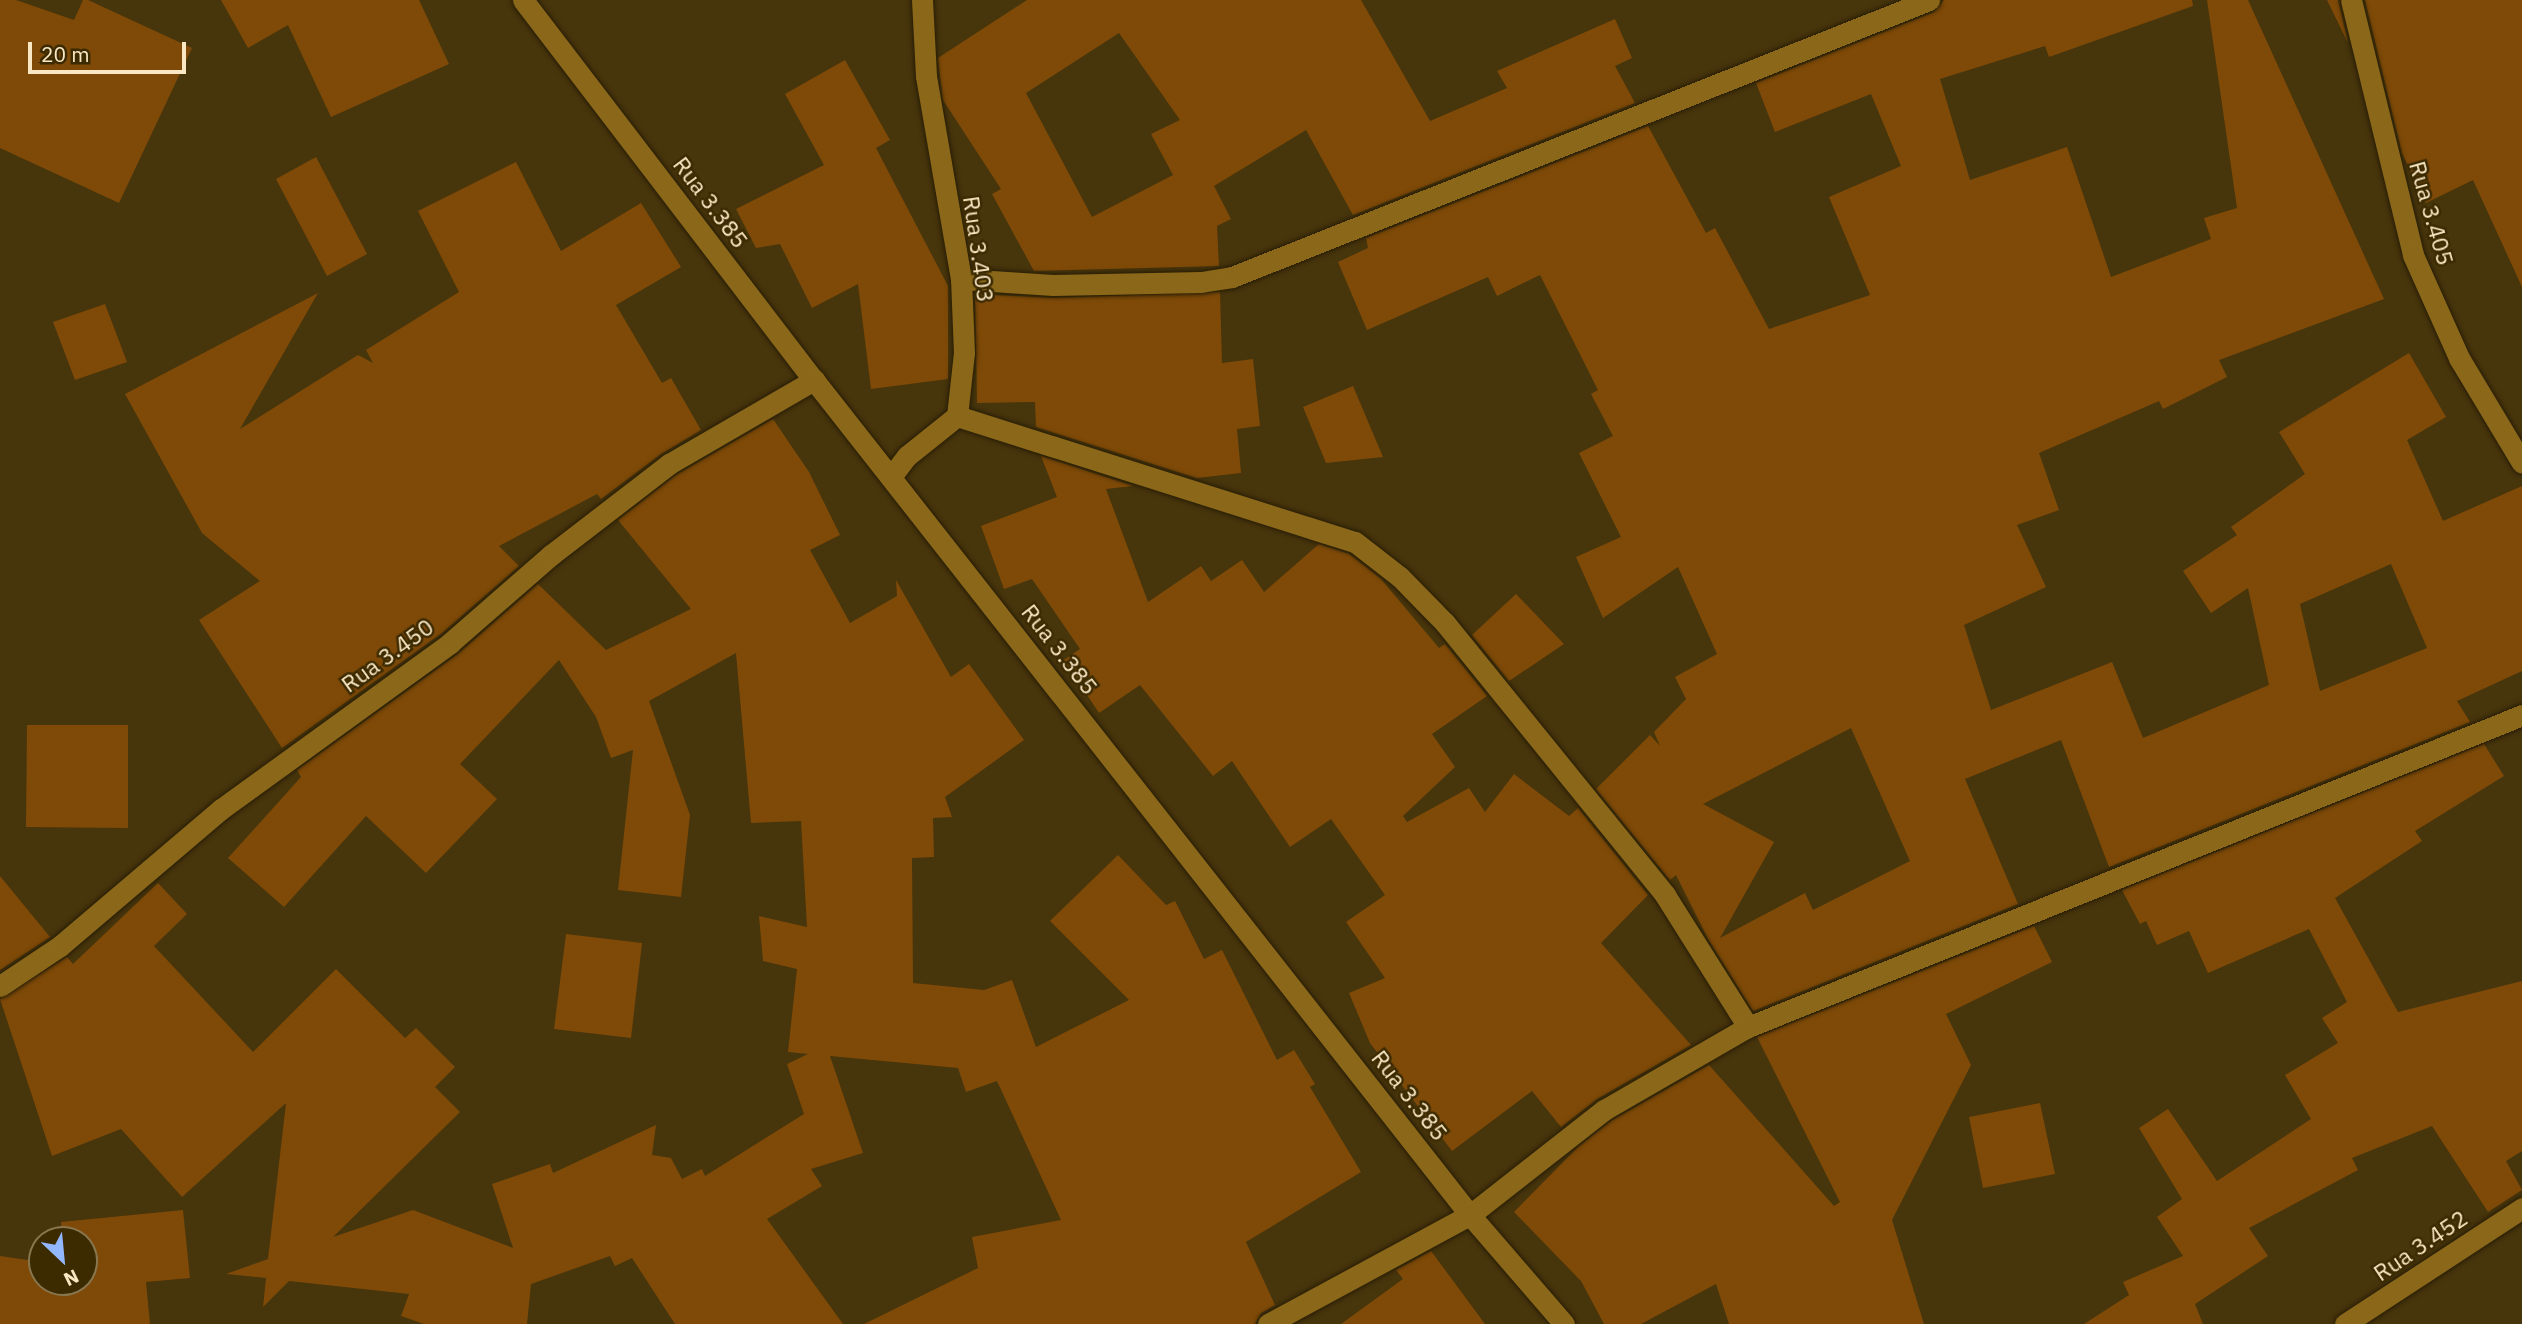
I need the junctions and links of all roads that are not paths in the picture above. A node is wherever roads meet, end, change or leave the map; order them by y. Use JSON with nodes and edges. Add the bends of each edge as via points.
{"nodes":[{"id":1,"x":523,"y":0,"type":"edge"},
{"id":2,"x":922,"y":0,"type":"edge"},
{"id":3,"x":1929,"y":0,"type":"edge"},
{"id":4,"x":2351,"y":0,"type":"edge"},
{"id":5,"x":961,"y":279,"type":"junction"},
{"id":6,"x":814,"y":380,"type":"junction"},
{"id":7,"x":957,"y":416,"type":"junction"},
{"id":8,"x":2522,"y":463,"type":"edge"},
{"id":9,"x":891,"y":477,"type":"junction"},
{"id":10,"x":2522,"y":715,"type":"edge"},
{"id":11,"x":0,"y":986,"type":"edge"},
{"id":12,"x":1748,"y":1027,"type":"junction"},
{"id":13,"x":2522,"y":1208,"type":"edge"},
{"id":14,"x":1470,"y":1214,"type":"junction"},
{"id":15,"x":1268,"y":1324,"type":"edge"},
{"id":16,"x":1564,"y":1324,"type":"edge"},
{"id":17,"x":2346,"y":1324,"type":"edge"}],
"edges":[{"from":1,"to":6,"type":"street","name":"Rua 3.385"},
{"from":2,"to":5,"type":"street","name":"Rua 3.403","via":[[926,76]]},
{"from":3,"to":5,"type":"street","via":[[1233,278],[1053,285]]},
{"from":4,"to":8,"type":"street","name":"Rua 3.405","via":[[2413,255],[2459,358]]},
{"from":5,"to":7,"type":"street","name":"Rua 3.403","via":[[964,354]]},
{"from":6,"to":9,"type":"street","name":"Rua 3.385"},
{"from":6,"to":11,"type":"street","name":"Rua 3.450","via":[[669,464],[551,555],[450,643],[221,810],[60,946]]},
{"from":7,"to":9,"type":"street","via":[[907,456]]},
{"from":7,"to":12,"type":"street","via":[[1310,527],[1364,550],[1446,623],[1665,895]]},
{"from":9,"to":14,"type":"street","name":"Rua 3.385"},
{"from":10,"to":12,"type":"street"},
{"from":12,"to":14,"type":"street","via":[[1604,1110]]},
{"from":13,"to":17,"type":"street","name":"Rua 3.452"},
{"from":14,"to":15,"type":"street"},
{"from":14,"to":16,"type":"street","name":"Rua 3.385"}]}
